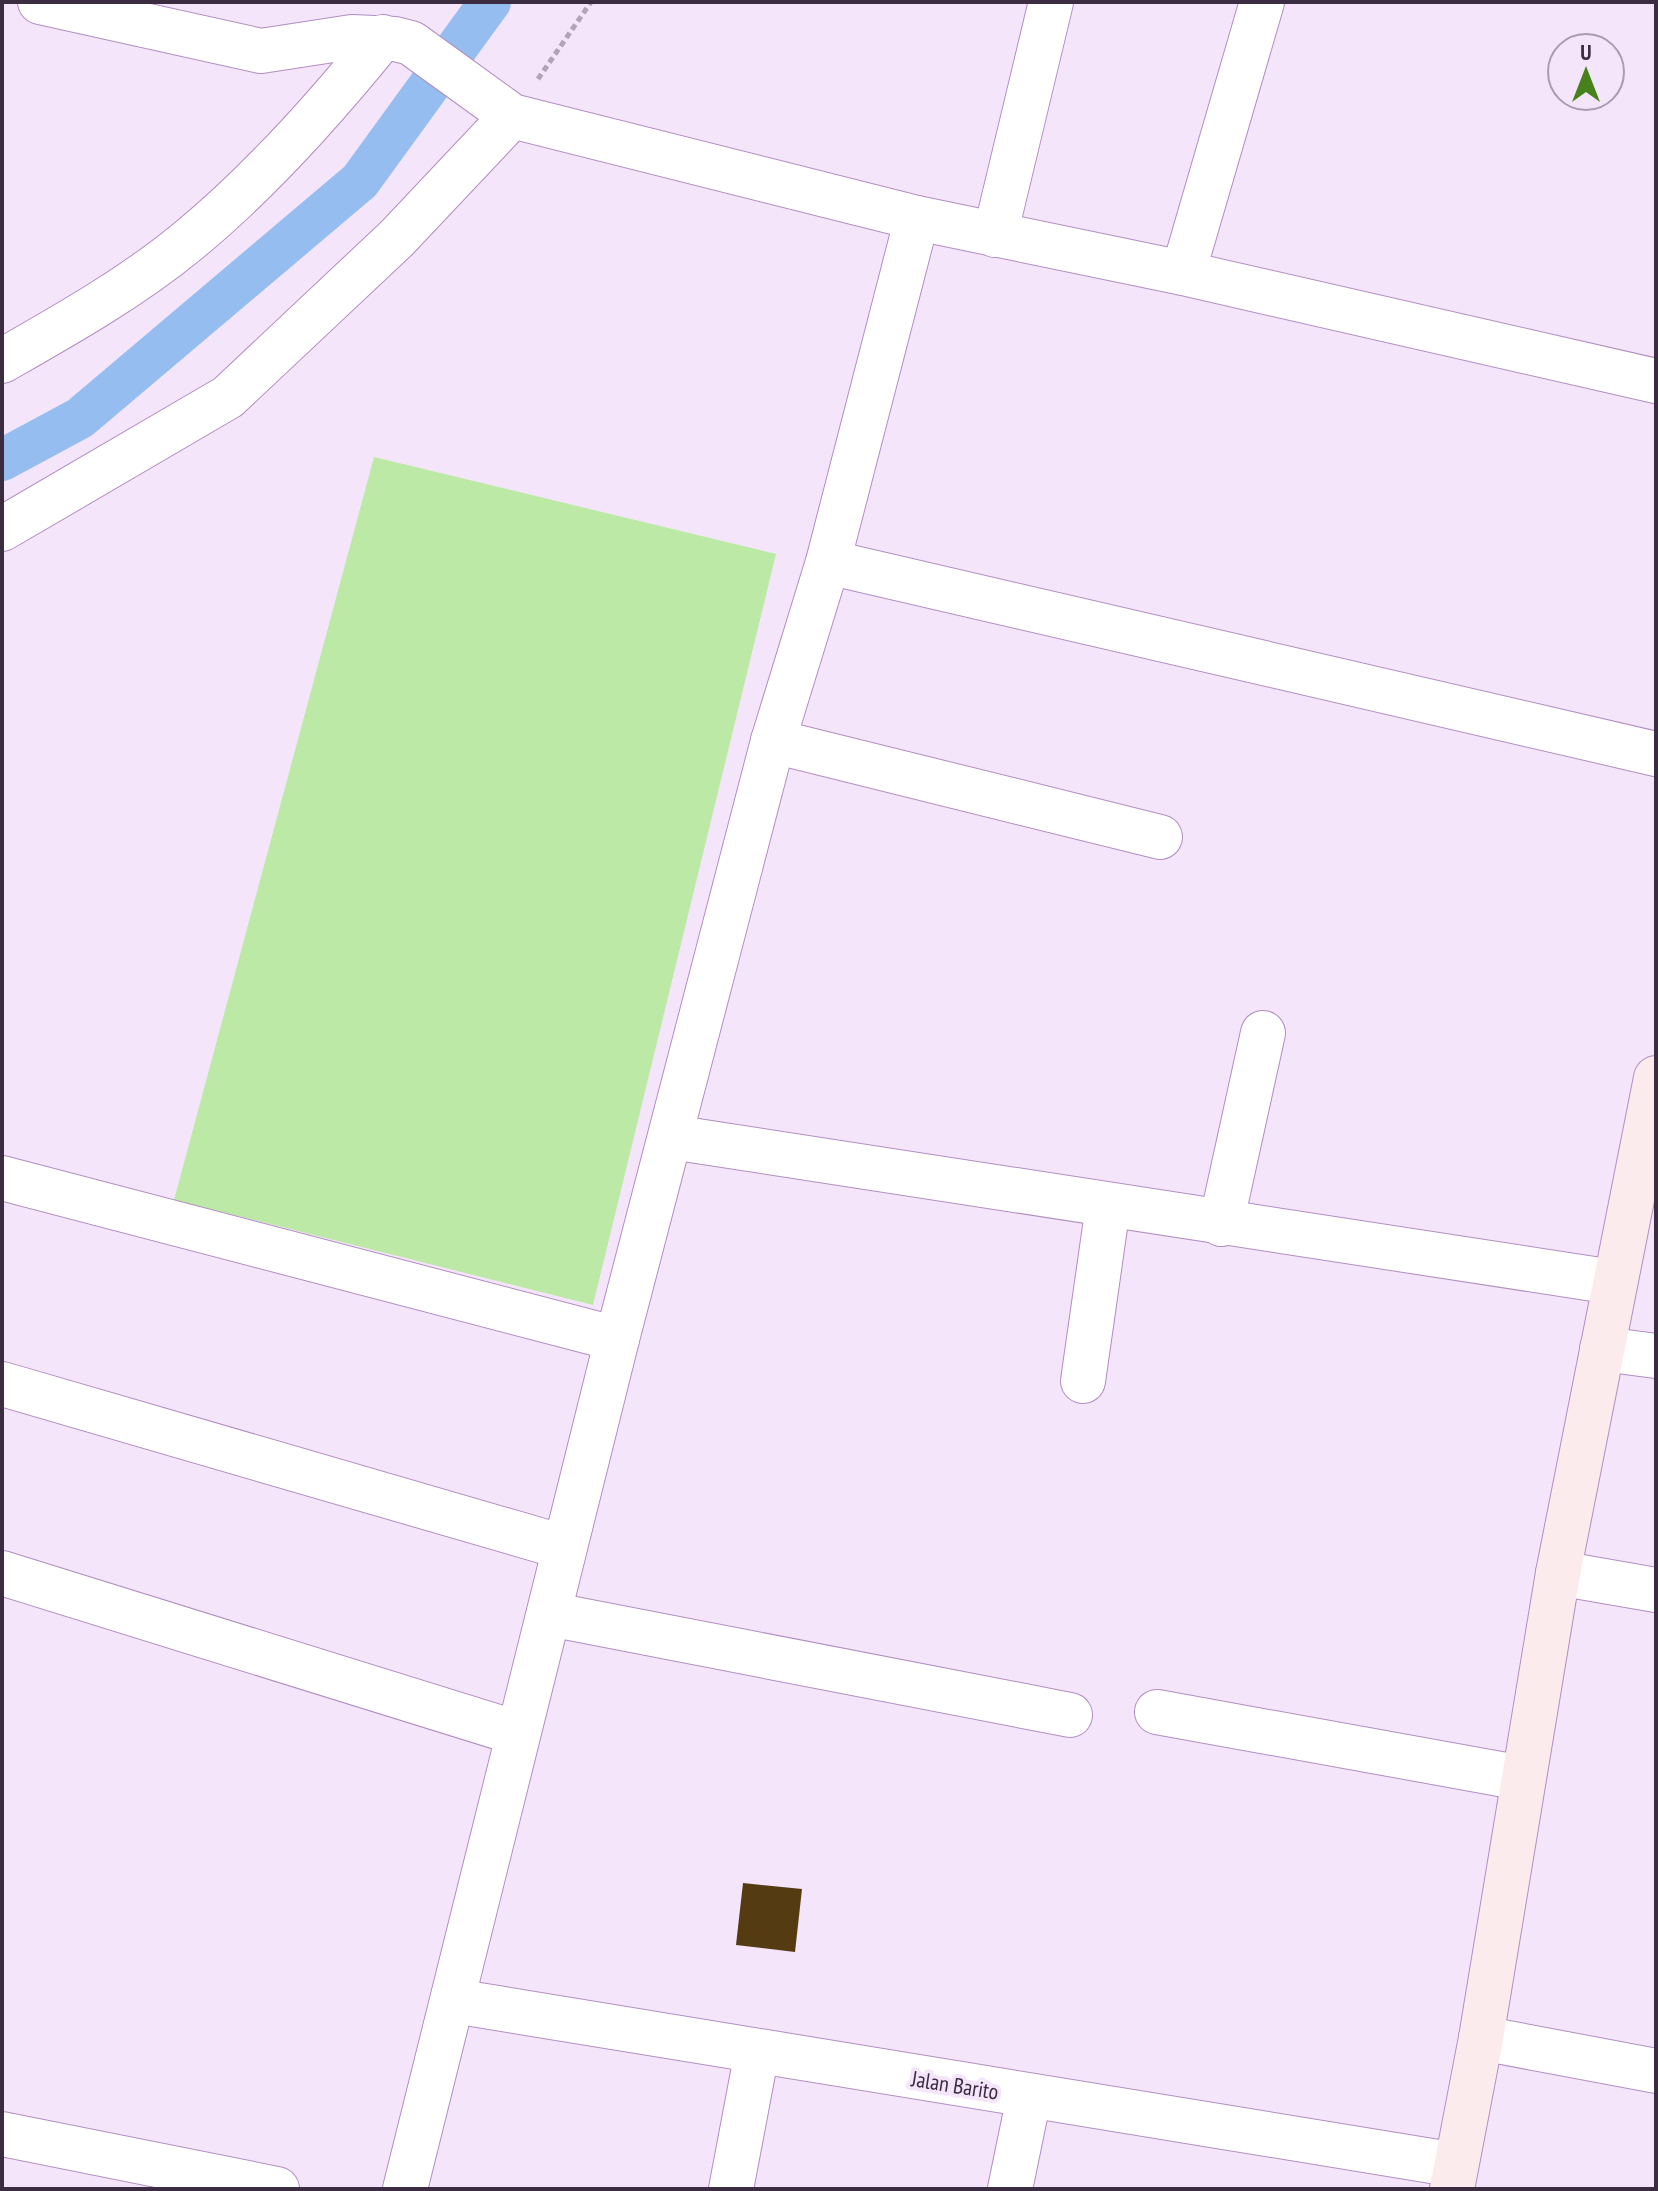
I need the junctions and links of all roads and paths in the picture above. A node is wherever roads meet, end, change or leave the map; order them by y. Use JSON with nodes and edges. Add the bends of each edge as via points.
{"nodes":[{"id":1,"x":40,"y":2,"type":"edge"},
{"id":2,"x":591,"y":2,"type":"edge"},
{"id":3,"x":1051,"y":2,"type":"edge"},
{"id":4,"x":1262,"y":2,"type":"edge"},
{"id":5,"x":397,"y":40,"type":"junction"},
{"id":6,"x":500,"y":108,"type":"junction"},
{"id":7,"x":917,"y":218,"type":"junction"},
{"id":8,"x":995,"y":235,"type":"junction"},
{"id":9,"x":1183,"y":273,"type":"junction"},
{"id":10,"x":2,"y":361,"type":"edge"},
{"id":11,"x":1656,"y":381,"type":"edge"},
{"id":12,"x":2,"y":529,"type":"edge"},
{"id":13,"x":828,"y":562,"type":"junction"},
{"id":14,"x":773,"y":741,"type":"junction"},
{"id":15,"x":1656,"y":754,"type":"edge"},
{"id":16,"x":1160,"y":837,"type":"dead end"},
{"id":17,"x":1263,"y":1033,"type":"dead end"},
{"id":18,"x":1656,"y":1078,"type":"edge"},
{"id":19,"x":671,"y":1137,"type":"junction"},
{"id":20,"x":2,"y":1178,"type":"edge"},
{"id":21,"x":1108,"y":1206,"type":"junction"},
{"id":22,"x":1221,"y":1224,"type":"junction"},
{"id":23,"x":1613,"y":1282,"type":"junction"},
{"id":24,"x":617,"y":1339,"type":"junction"},
{"id":25,"x":1602,"y":1349,"type":"junction"},
{"id":26,"x":1656,"y":1356,"type":"edge"},
{"id":27,"x":1083,"y":1381,"type":"dead end"},
{"id":28,"x":2,"y":1384,"type":"edge"},
{"id":29,"x":563,"y":1547,"type":"junction"},
{"id":30,"x":2,"y":1573,"type":"edge"},
{"id":31,"x":1558,"y":1573,"type":"junction"},
{"id":32,"x":1656,"y":1590,"type":"edge"},
{"id":33,"x":549,"y":1614,"type":"junction"},
{"id":34,"x":1157,"y":1712,"type":"dead end"},
{"id":35,"x":1070,"y":1715,"type":"dead end"},
{"id":36,"x":517,"y":1733,"type":"junction"},
{"id":37,"x":1522,"y":1778,"type":"junction"},
{"id":38,"x":454,"y":2001,"type":"junction"},
{"id":39,"x":1481,"y":2038,"type":"junction"},
{"id":40,"x":757,"y":2052,"type":"junction"},
{"id":41,"x":1656,"y":2071,"type":"edge"},
{"id":42,"x":1029,"y":2097,"type":"junction"},
{"id":43,"x":2,"y":2134,"type":"edge"},
{"id":44,"x":1454,"y":2177,"type":"edge"},
{"id":45,"x":277,"y":2189,"type":"edge"},
{"id":46,"x":405,"y":2189,"type":"edge"},
{"id":47,"x":731,"y":2189,"type":"edge"},
{"id":48,"x":1010,"y":2189,"type":"edge"}],
"edges":[{"from":1,"to":5,"type":"street","via":[[261,51],[352,37]]},
{"from":2,"to":6,"type":"path"},
{"from":3,"to":8,"type":"street"},
{"from":4,"to":9,"type":"street"},
{"from":5,"to":6,"type":"street"},
{"from":5,"to":10,"type":"street","via":[[189,240],[142,276]]},
{"from":6,"to":7,"type":"street"},
{"from":6,"to":12,"type":"street","via":[[397,238],[228,397]]},
{"from":7,"to":8,"type":"street"},
{"from":7,"to":13,"type":"street"},
{"from":8,"to":9,"type":"street"},
{"from":9,"to":11,"type":"street"},
{"from":13,"to":14,"type":"street"},
{"from":13,"to":15,"type":"street"},
{"from":14,"to":16,"type":"street"},
{"from":14,"to":19,"type":"street"},
{"from":17,"to":22,"type":"street"},
{"from":18,"to":23,"type":"main road"},
{"from":19,"to":21,"type":"street"},
{"from":19,"to":24,"type":"street"},
{"from":20,"to":24,"type":"street"},
{"from":21,"to":22,"type":"street"},
{"from":21,"to":27,"type":"street"},
{"from":22,"to":23,"type":"street"},
{"from":23,"to":25,"type":"main road"},
{"from":24,"to":29,"type":"street"},
{"from":25,"to":26,"type":"street"},
{"from":25,"to":31,"type":"main road"},
{"from":28,"to":29,"type":"street"},
{"from":29,"to":33,"type":"street"},
{"from":30,"to":36,"type":"street"},
{"from":31,"to":32,"type":"street"},
{"from":31,"to":37,"type":"main road"},
{"from":33,"to":35,"type":"street"},
{"from":33,"to":36,"type":"street"},
{"from":34,"to":37,"type":"street"},
{"from":36,"to":38,"type":"street"},
{"from":37,"to":39,"type":"main road"},
{"from":38,"to":40,"type":"street","name":"Jalan Barito"},
{"from":38,"to":46,"type":"street"},
{"from":39,"to":41,"type":"street"},
{"from":39,"to":44,"type":"main road"},
{"from":40,"to":42,"type":"street","name":"Jalan Barito"},
{"from":40,"to":47,"type":"street"},
{"from":42,"to":44,"type":"street","name":"Jalan Barito"},
{"from":42,"to":48,"type":"street"},
{"from":43,"to":45,"type":"street"}]}
